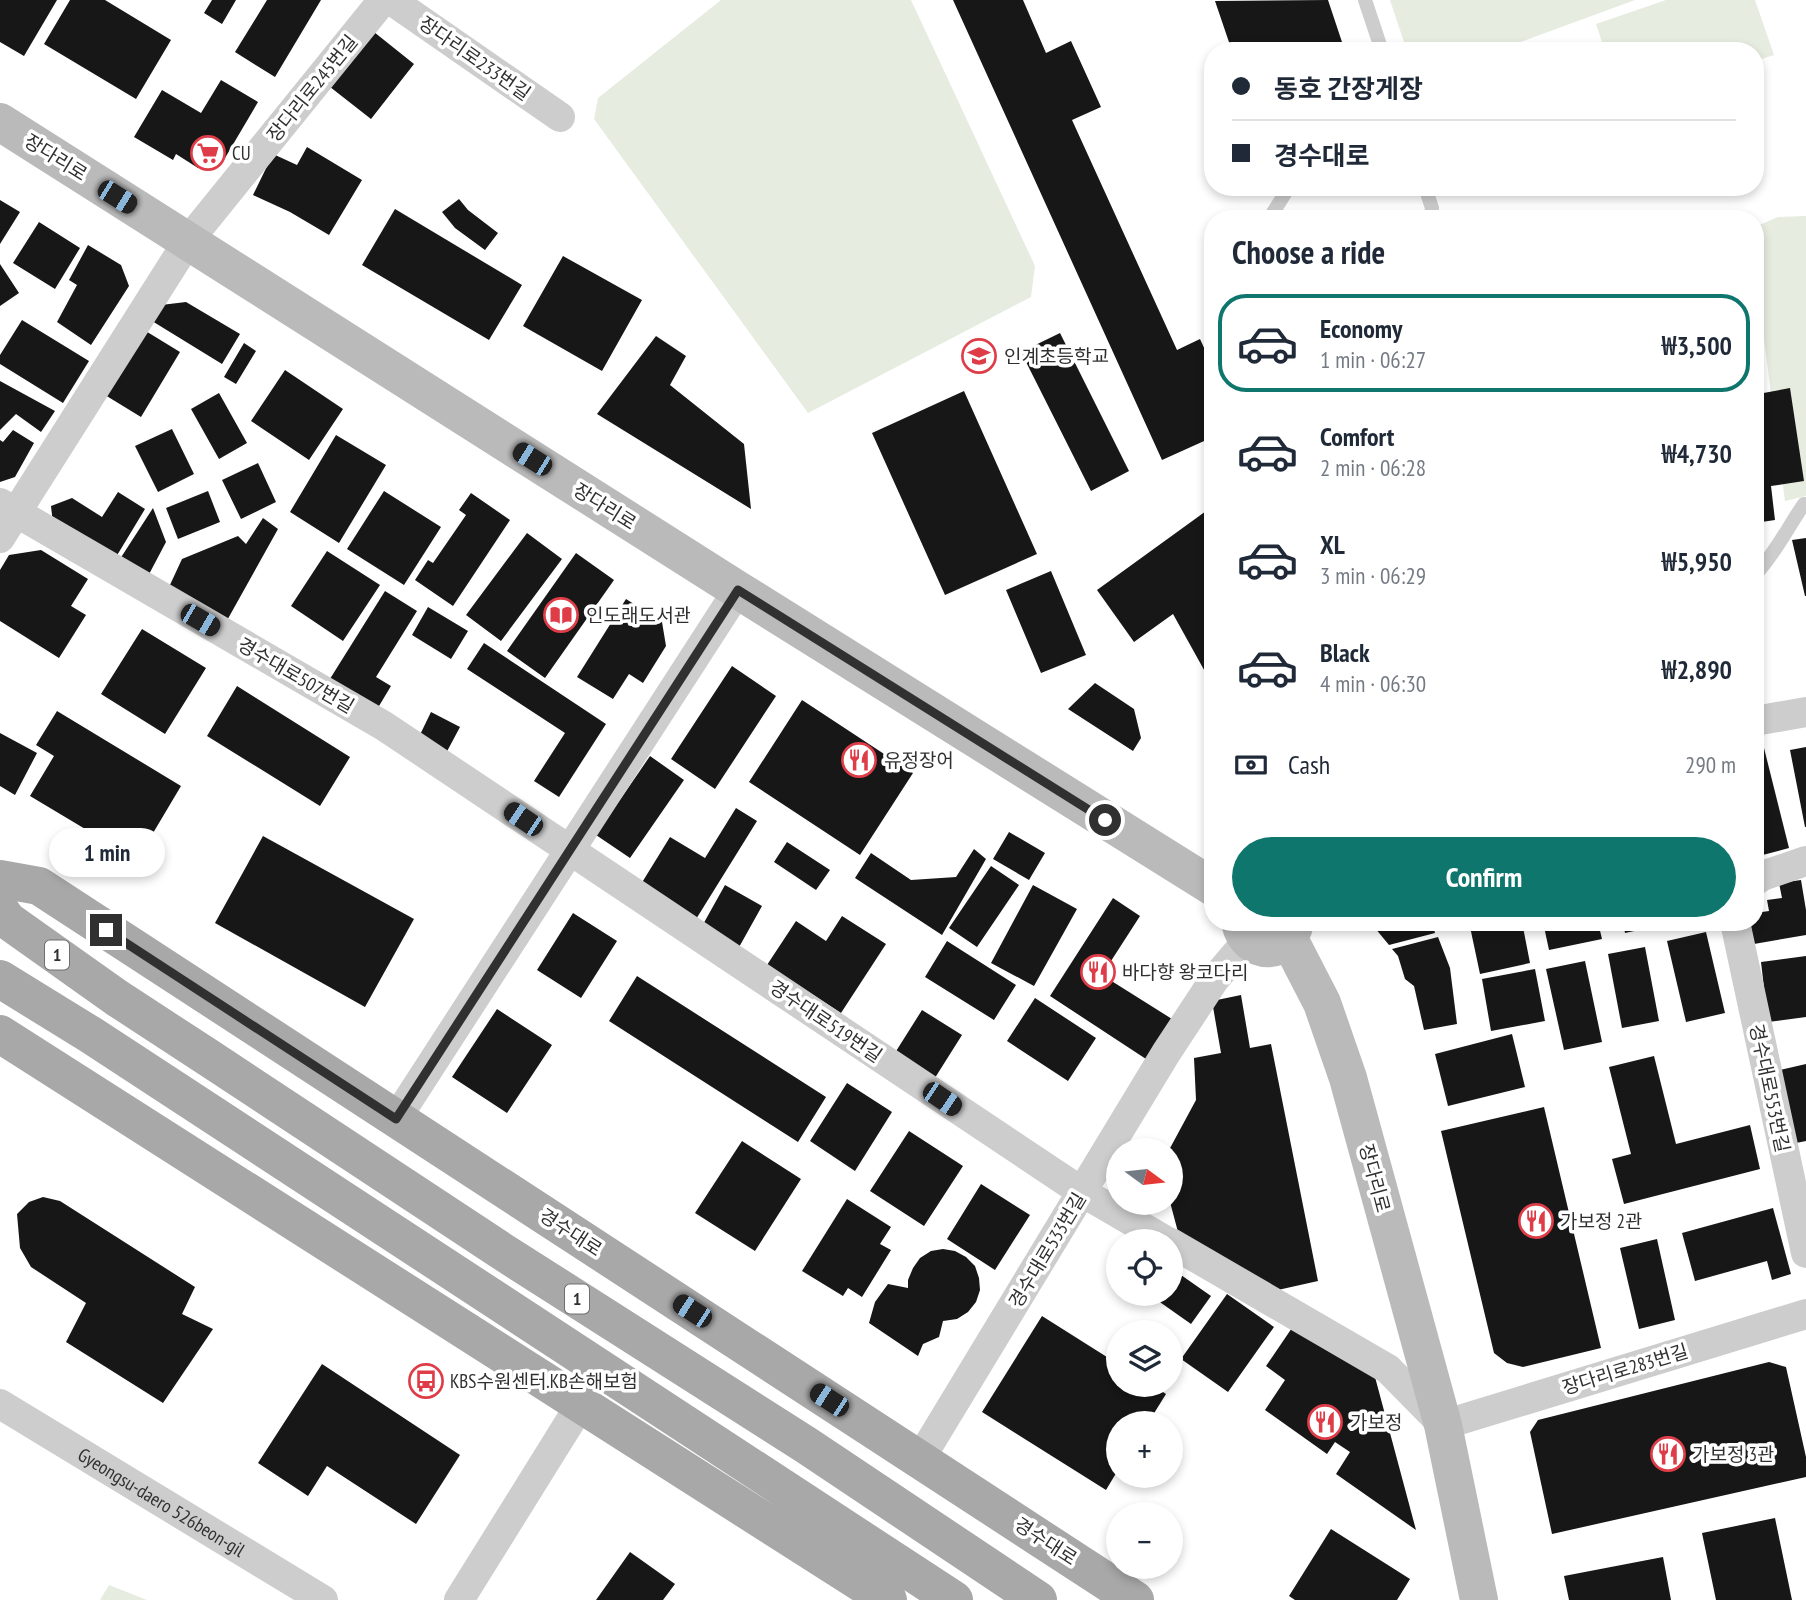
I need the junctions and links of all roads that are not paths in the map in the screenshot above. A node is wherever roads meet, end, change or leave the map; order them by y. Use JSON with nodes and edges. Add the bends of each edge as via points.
{"nodes":[{"id":1,"x":383,"y":0,"type":"edge"},
{"id":2,"x":391,"y":0,"type":"edge"},
{"id":3,"x":1365,"y":0,"type":"edge"},
{"id":4,"x":1379,"y":42,"type":"edge"},
{"id":5,"x":560,"y":117,"type":"dead end"},
{"id":6,"x":0,"y":122,"type":"edge"},
{"id":7,"x":188,"y":241,"type":"junction"},
{"id":8,"x":1806,"y":504,"type":"edge"},
{"id":9,"x":8,"y":508,"type":"edge"},
{"id":10,"x":0,"y":538,"type":"edge"},
{"id":11,"x":1764,"y":564,"type":"edge"},
{"id":12,"x":738,"y":590,"type":"junction"},
{"id":13,"x":1806,"y":712,"type":"edge"},
{"id":14,"x":1764,"y":719,"type":"edge"},
{"id":15,"x":570,"y":850,"type":"junction"},
{"id":16,"x":1806,"y":861,"type":"edge"},
{"id":17,"x":1764,"y":875,"type":"edge"},
{"id":18,"x":0,"y":879,"type":"edge"},
{"id":19,"x":1204,"y":881,"type":"edge"},
{"id":20,"x":0,"y":910,"type":"edge"},
{"id":21,"x":1244,"y":931,"type":"edge"},
{"id":22,"x":1291,"y":931,"type":"edge"},
{"id":23,"x":1292,"y":931,"type":"edge"},
{"id":24,"x":1737,"y":931,"type":"edge"},
{"id":25,"x":0,"y":979,"type":"edge"},
{"id":26,"x":2,"y":1041,"type":"edge"},
{"id":27,"x":396,"y":1119,"type":"junction"},
{"id":28,"x":1082,"y":1192,"type":"junction"},
{"id":29,"x":1145,"y":1229,"type":"edge"},
{"id":30,"x":1183,"y":1250,"type":"edge"},
{"id":31,"x":1806,"y":1253,"type":"edge"},
{"id":32,"x":1806,"y":1314,"type":"edge"},
{"id":33,"x":0,"y":1404,"type":"edge"},
{"id":34,"x":581,"y":1405,"type":"junction"},
{"id":35,"x":1443,"y":1425,"type":"junction"},
{"id":36,"x":920,"y":1459,"type":"junction"},
{"id":37,"x":323,"y":1600,"type":"edge"},
{"id":38,"x":459,"y":1600,"type":"edge"},
{"id":39,"x":888,"y":1600,"type":"edge"},
{"id":40,"x":954,"y":1600,"type":"edge"},
{"id":41,"x":1038,"y":1600,"type":"edge"},
{"id":42,"x":1135,"y":1600,"type":"edge"},
{"id":43,"x":1479,"y":1600,"type":"edge"}],
"edges":[{"from":1,"to":7,"type":"street","name":"장다리로245번길"},
{"from":2,"to":5,"type":"street","name":"장다리로233번길"},
{"from":3,"to":4,"type":"lane"},
{"from":6,"to":7,"type":"street","name":"장다리로"},
{"from":7,"to":9,"type":"street"},
{"from":7,"to":12,"type":"street","name":"장다리로"},
{"from":8,"to":11,"type":"lane"},
{"from":9,"to":10,"type":"street"},
{"from":9,"to":15,"type":"street","name":"경수대로507번길","via":[[384,726]]},
{"from":12,"to":15,"type":"street"},
{"from":12,"to":19,"type":"street","name":"장다리로"},
{"from":13,"to":14,"type":"street"},
{"from":15,"to":27,"type":"street"},
{"from":15,"to":28,"type":"street","name":"경수대로519번길"},
{"from":16,"to":17,"type":"street"},
{"from":18,"to":27,"type":"main road","name":"경수대로","via":[[39,886]]},
{"from":20,"to":41,"type":"main road","number":"1","via":[[7,920],[117,998]]},
{"from":21,"to":22,"type":"street","via":[[1255,946],[1264,948],[1282,944]]},
{"from":21,"to":28,"type":"street","name":"경수대로533번길"},
{"from":23,"to":35,"type":"street","name":"장다리로","via":[[1348,1078]]},
{"from":24,"to":31,"type":"street","name":"경수대로553번길"},
{"from":25,"to":40,"type":"main road","number":"1"},
{"from":26,"to":34,"type":"main road"},
{"from":27,"to":36,"type":"main road","name":"경수대로"},
{"from":28,"to":29,"type":"street"},
{"from":28,"to":36,"type":"street","name":"경수대로533번길"},
{"from":30,"to":35,"type":"street","via":[[1388,1369]]},
{"from":32,"to":35,"type":"street","name":"장다리로283번길"},
{"from":33,"to":37,"type":"street","name":"Gyeongsu-daero 526beon-gil"},
{"from":34,"to":38,"type":"street"},
{"from":34,"to":39,"type":"main road"},
{"from":35,"to":43,"type":"street","name":"장다리로"},
{"from":36,"to":42,"type":"main road","name":"경수대로"}]}
